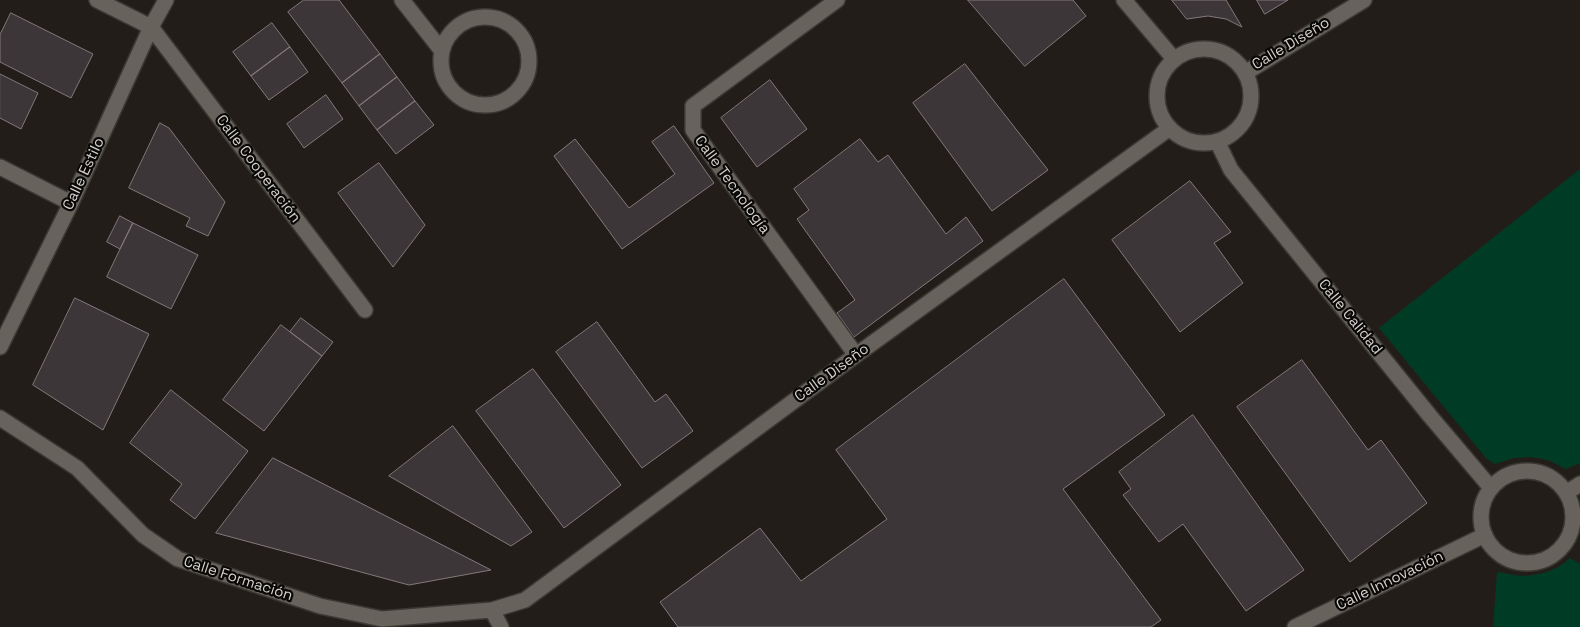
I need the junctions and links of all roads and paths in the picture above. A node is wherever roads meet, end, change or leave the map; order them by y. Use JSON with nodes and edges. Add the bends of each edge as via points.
{"nodes":[{"id":1,"x":97,"y":0,"type":"edge"},
{"id":2,"x":166,"y":0,"type":"edge"},
{"id":3,"x":402,"y":0,"type":"edge"},
{"id":4,"x":837,"y":0,"type":"edge"},
{"id":5,"x":1124,"y":0,"type":"edge"},
{"id":6,"x":1364,"y":0,"type":"edge"},
{"id":7,"x":152,"y":27,"type":"junction"},
{"id":8,"x":442,"y":50,"type":"junction"},
{"id":9,"x":1174,"y":59,"type":"junction"},
{"id":10,"x":1245,"y":73,"type":"junction"},
{"id":11,"x":1170,"y":128,"type":"junction"},
{"id":12,"x":1217,"y":141,"type":"junction"},
{"id":13,"x":0,"y":167,"type":"edge"},
{"id":14,"x":71,"y":203,"type":"junction"},
{"id":15,"x":365,"y":310,"type":"dead end"},
{"id":16,"x":0,"y":347,"type":"edge"},
{"id":17,"x":856,"y":355,"type":"junction"},
{"id":18,"x":0,"y":418,"type":"edge"},
{"id":19,"x":1580,"y":484,"type":"edge"},
{"id":20,"x":1491,"y":488,"type":"junction"},
{"id":21,"x":1566,"y":493,"type":"junction"},
{"id":22,"x":1485,"y":535,"type":"junction"},
{"id":23,"x":1574,"y":541,"type":"edge"},
{"id":24,"x":492,"y":610,"type":"junction"},
{"id":25,"x":501,"y":627,"type":"edge"},
{"id":26,"x":1295,"y":627,"type":"edge"}],
"edges":[{"from":1,"to":7,"type":"street"},
{"from":2,"to":7,"type":"street","name":"Calle Estilo"},
{"from":3,"to":8,"type":"street"},
{"from":4,"to":17,"type":"street","name":"Calle Tecnología","via":[[693,106],[693,130]]},
{"from":5,"to":9,"type":"street"},
{"from":6,"to":10,"type":"street","name":"Calle Diseño"},
{"from":7,"to":14,"type":"street","name":"Calle Estilo"},
{"from":7,"to":15,"type":"street","name":"Calle Cooperación"},
{"from":8,"to":8,"type":"street","via":[[444,78],[451,90],[475,105],[488,106],[514,95],[528,72],[526,44],[519,32],[496,18],[468,20],[456,27]]},
{"from":9,"to":10,"type":"street","via":[[1192,50],[1212,49],[1236,62]]},
{"from":9,"to":11,"type":"street","via":[[1158,85],[1157,100],[1161,115]]},
{"from":10,"to":12,"type":"street","via":[[1250,86],[1247,114],[1230,135]]},
{"from":11,"to":12,"type":"street","via":[[1191,141]]},
{"from":11,"to":17,"type":"street","name":"Calle Diseño"},
{"from":12,"to":20,"type":"street","name":"Calle Calidad","via":[[1231,170]]},
{"from":13,"to":14,"type":"street"},
{"from":14,"to":16,"type":"street","name":"Calle Estilo"},
{"from":17,"to":24,"type":"street","name":"Calle Diseño","via":[[525,600]]},
{"from":18,"to":24,"type":"street","name":"Calle Formación","via":[[77,468],[143,535],[178,560],[320,606],[382,619]]},
{"from":19,"to":21,"type":"street"},
{"from":20,"to":21,"type":"street","via":[[1506,476],[1524,471],[1551,478]]},
{"from":20,"to":22,"type":"street","via":[[1482,505]]},
{"from":21,"to":23,"type":"street","via":[[1572,510]]},
{"from":22,"to":23,"type":"street","via":[[1502,556],[1530,563],[1548,558]]},
{"from":22,"to":26,"type":"street","name":"Calle Innovación"},
{"from":24,"to":25,"type":"street"}]}
